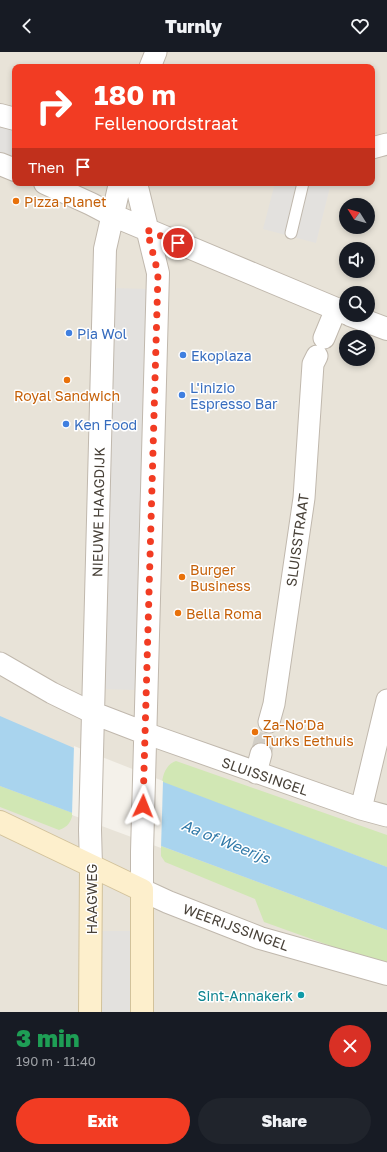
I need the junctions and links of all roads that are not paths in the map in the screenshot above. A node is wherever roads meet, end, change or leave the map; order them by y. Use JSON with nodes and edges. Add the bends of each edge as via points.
{"nodes":[{"id":1,"x":156,"y":52,"type":"edge"},
{"id":2,"x":151,"y":64,"type":"edge"},
{"id":3,"x":0,"y":115,"type":"edge"},
{"id":4,"x":12,"y":118,"type":"edge"},
{"id":5,"x":387,"y":144,"type":"edge"},
{"id":6,"x":375,"y":147,"type":"edge"},
{"id":7,"x":0,"y":164,"type":"edge"},
{"id":8,"x":12,"y":169,"type":"edge"},
{"id":9,"x":52,"y":186,"type":"edge"},
{"id":10,"x":119,"y":186,"type":"edge"},
{"id":11,"x":137,"y":186,"type":"edge"},
{"id":12,"x":302,"y":186,"type":"edge"},
{"id":13,"x":112,"y":215,"type":"junction"},
{"id":14,"x":147,"y":230,"type":"junction"},
{"id":15,"x":290,"y":233,"type":"dead end"},
{"id":16,"x":339,"y":311,"type":"edge"},
{"id":17,"x":339,"y":320,"type":"edge"},
{"id":18,"x":368,"y":322,"type":"edge"},
{"id":19,"x":387,"y":329,"type":"edge"},
{"id":20,"x":0,"y":663,"type":"edge"},
{"id":21,"x":387,"y":700,"type":"edge"},
{"id":22,"x":93,"y":713,"type":"junction"},
{"id":23,"x":269,"y":722,"type":"tunnel mouth"},
{"id":24,"x":145,"y":733,"type":"junction"},
{"id":25,"x":91,"y":786,"type":"joint"},
{"id":26,"x":360,"y":809,"type":"junction"},
{"id":27,"x":387,"y":816,"type":"edge"},
{"id":28,"x":0,"y":822,"type":"edge"},
{"id":29,"x":91,"y":866,"type":"junction"},
{"id":30,"x":142,"y":890,"type":"junction"},
{"id":31,"x":387,"y":974,"type":"edge"},
{"id":32,"x":90,"y":1012,"type":"edge"},
{"id":33,"x":142,"y":1012,"type":"edge"}],
"edges":[{"from":1,"to":2,"type":"street"},
{"from":3,"to":4,"type":"street"},
{"from":5,"to":6,"type":"street"},
{"from":7,"to":8,"type":"street"},
{"from":9,"to":13,"type":"street"},
{"from":10,"to":13,"type":"street","name":"NIEUWE HAAGDIJK"},
{"from":11,"to":14,"type":"street"},
{"from":12,"to":15,"type":"lane"},
{"from":13,"to":14,"type":"street"},
{"from":13,"to":22,"type":"street","name":"NIEUWE HAAGDIJK","via":[[105,249]]},
{"from":14,"to":16,"type":"street"},
{"from":14,"to":24,"type":"street","via":[[158,273]]},
{"from":17,"to":23,"type":"street","name":"SLUISSTRAAT","via":[[320,347],[313,364],[304,498],[274,704]]},
{"from":18,"to":19,"type":"street"},
{"from":20,"to":22,"type":"street"},
{"from":21,"to":26,"type":"street"},
{"from":22,"to":24,"type":"street"},
{"from":22,"to":25,"type":"street","name":"NIEUWE HAAGDIJK"},
{"from":24,"to":26,"type":"street","name":"SLUISSINGEL","via":[[258,764]]},
{"from":24,"to":30,"type":"street"},
{"from":25,"to":29,"type":"street","name":"HAAGWEG"},
{"from":26,"to":27,"type":"street","name":"SLUISSINGEL"},
{"from":28,"to":29,"type":"main road","name":"WEERIJSSINGEL"},
{"from":29,"to":30,"type":"main road","name":"WEERIJSSINGEL"},
{"from":29,"to":32,"type":"main road","name":"HAAGWEG"},
{"from":30,"to":31,"type":"street","name":"WEERIJSSINGEL","via":[[260,938]]},
{"from":30,"to":33,"type":"main road"}]}
